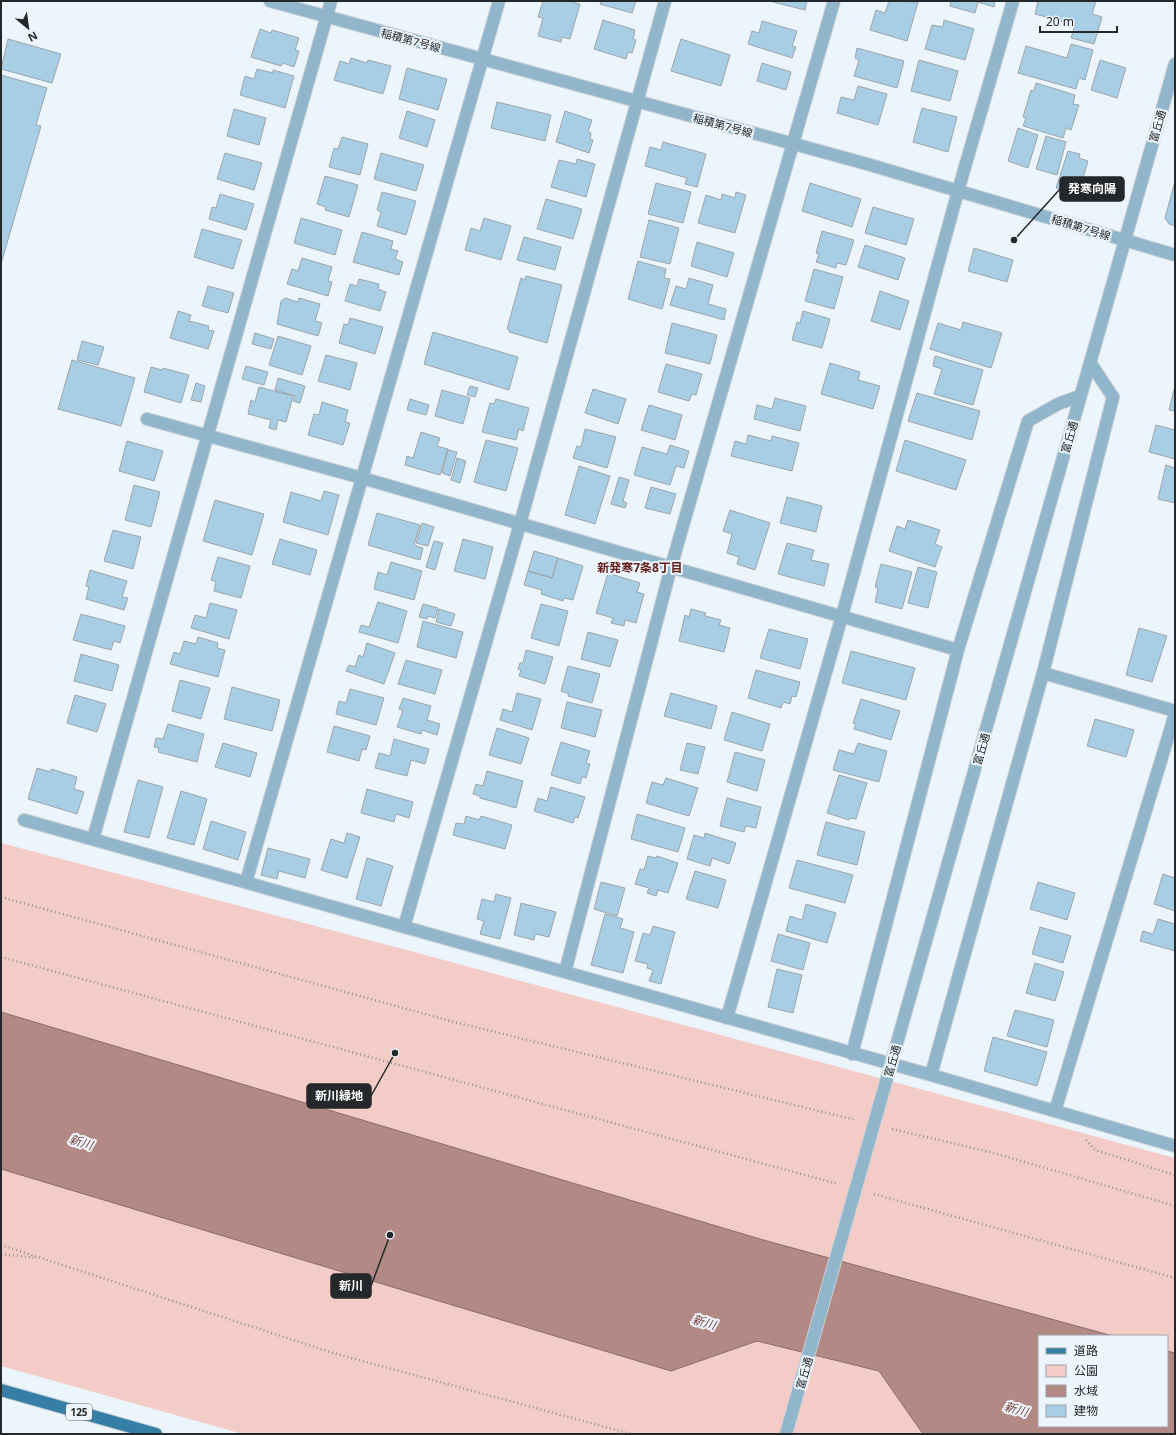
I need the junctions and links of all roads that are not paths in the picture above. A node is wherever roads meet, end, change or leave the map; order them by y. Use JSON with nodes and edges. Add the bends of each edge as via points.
{"nodes":[{"id":1,"x":270,"y":1,"type":"edge"},
{"id":2,"x":331,"y":1,"type":"edge"},
{"id":3,"x":499,"y":1,"type":"edge"},
{"id":4,"x":665,"y":1,"type":"edge"},
{"id":5,"x":834,"y":1,"type":"edge"},
{"id":6,"x":1013,"y":1,"type":"edge"},
{"id":7,"x":326,"y":17,"type":"junction"},
{"id":8,"x":483,"y":59,"type":"junction"},
{"id":9,"x":1175,"y":64,"type":"edge"},
{"id":10,"x":637,"y":101,"type":"junction"},
{"id":11,"x":794,"y":144,"type":"junction"},
{"id":12,"x":958,"y":191,"type":"junction"},
{"id":13,"x":1124,"y":240,"type":"junction"},
{"id":14,"x":1175,"y":255,"type":"edge"},
{"id":15,"x":1090,"y":364,"type":"junction"},
{"id":16,"x":1080,"y":396,"type":"junction"},
{"id":17,"x":147,"y":419,"type":"dead end"},
{"id":18,"x":208,"y":435,"type":"junction"},
{"id":19,"x":362,"y":478,"type":"junction"},
{"id":20,"x":520,"y":524,"type":"junction"},
{"id":21,"x":671,"y":567,"type":"junction"},
{"id":22,"x":842,"y":616,"type":"junction"},
{"id":23,"x":958,"y":650,"type":"junction"},
{"id":24,"x":1043,"y":672,"type":"junction"},
{"id":25,"x":1175,"y":712,"type":"edge"},
{"id":26,"x":24,"y":820,"type":"dead end"},
{"id":27,"x":93,"y":839,"type":"junction"},
{"id":28,"x":246,"y":882,"type":"junction"},
{"id":29,"x":404,"y":927,"type":"junction"},
{"id":30,"x":565,"y":972,"type":"junction"},
{"id":31,"x":727,"y":1018,"type":"junction"},
{"id":32,"x":852,"y":1054,"type":"junction"},
{"id":33,"x":931,"y":1075,"type":"junction"},
{"id":34,"x":1055,"y":1111,"type":"junction"},
{"id":35,"x":1175,"y":1146,"type":"edge"},
{"id":36,"x":1,"y":1390,"type":"edge"},
{"id":37,"x":156,"y":1434,"type":"edge"},
{"id":38,"x":786,"y":1434,"type":"edge"}],
"edges":[{"from":1,"to":7,"type":"street","name":"稲積第7号線"},
{"from":2,"to":7,"type":"street"},
{"from":3,"to":8,"type":"street"},
{"from":4,"to":10,"type":"street"},
{"from":5,"to":11,"type":"street"},
{"from":6,"to":12,"type":"street"},
{"from":7,"to":8,"type":"street","name":"稲積第7号線"},
{"from":7,"to":18,"type":"street"},
{"from":8,"to":10,"type":"street","name":"稲積第7号線"},
{"from":8,"to":19,"type":"street"},
{"from":9,"to":13,"type":"street","name":"富丘通"},
{"from":10,"to":11,"type":"street","name":"稲積第7号線"},
{"from":10,"to":20,"type":"street"},
{"from":11,"to":12,"type":"street","name":"稲積第7号線"},
{"from":11,"to":21,"type":"street"},
{"from":12,"to":13,"type":"street","name":"稲積第7号線"},
{"from":12,"to":22,"type":"street"},
{"from":13,"to":14,"type":"street","name":"稲積第7号線"},
{"from":13,"to":15,"type":"street","name":"富丘通"},
{"from":15,"to":16,"type":"street","name":"富丘通"},
{"from":15,"to":24,"type":"street","via":[[1113,398]]},
{"from":16,"to":23,"type":"street","via":[[1058,404],[1028,421]]},
{"from":16,"to":38,"type":"street","name":"富丘通","bridge":true},
{"from":17,"to":18,"type":"street"},
{"from":18,"to":19,"type":"street"},
{"from":18,"to":27,"type":"street"},
{"from":19,"to":20,"type":"street"},
{"from":19,"to":28,"type":"street"},
{"from":20,"to":21,"type":"street"},
{"from":20,"to":29,"type":"street"},
{"from":21,"to":22,"type":"street"},
{"from":21,"to":30,"type":"street"},
{"from":22,"to":23,"type":"street"},
{"from":22,"to":31,"type":"street"},
{"from":23,"to":32,"type":"street"},
{"from":24,"to":25,"type":"street"},
{"from":24,"to":33,"type":"street"},
{"from":25,"to":34,"type":"street"},
{"from":26,"to":27,"type":"street"},
{"from":27,"to":28,"type":"street"},
{"from":28,"to":29,"type":"street"},
{"from":29,"to":30,"type":"street"},
{"from":30,"to":31,"type":"street"},
{"from":31,"to":32,"type":"street"},
{"from":32,"to":33,"type":"street"},
{"from":33,"to":34,"type":"street"},
{"from":34,"to":35,"type":"street"},
{"from":36,"to":37,"type":"main road","number":"125"}]}
